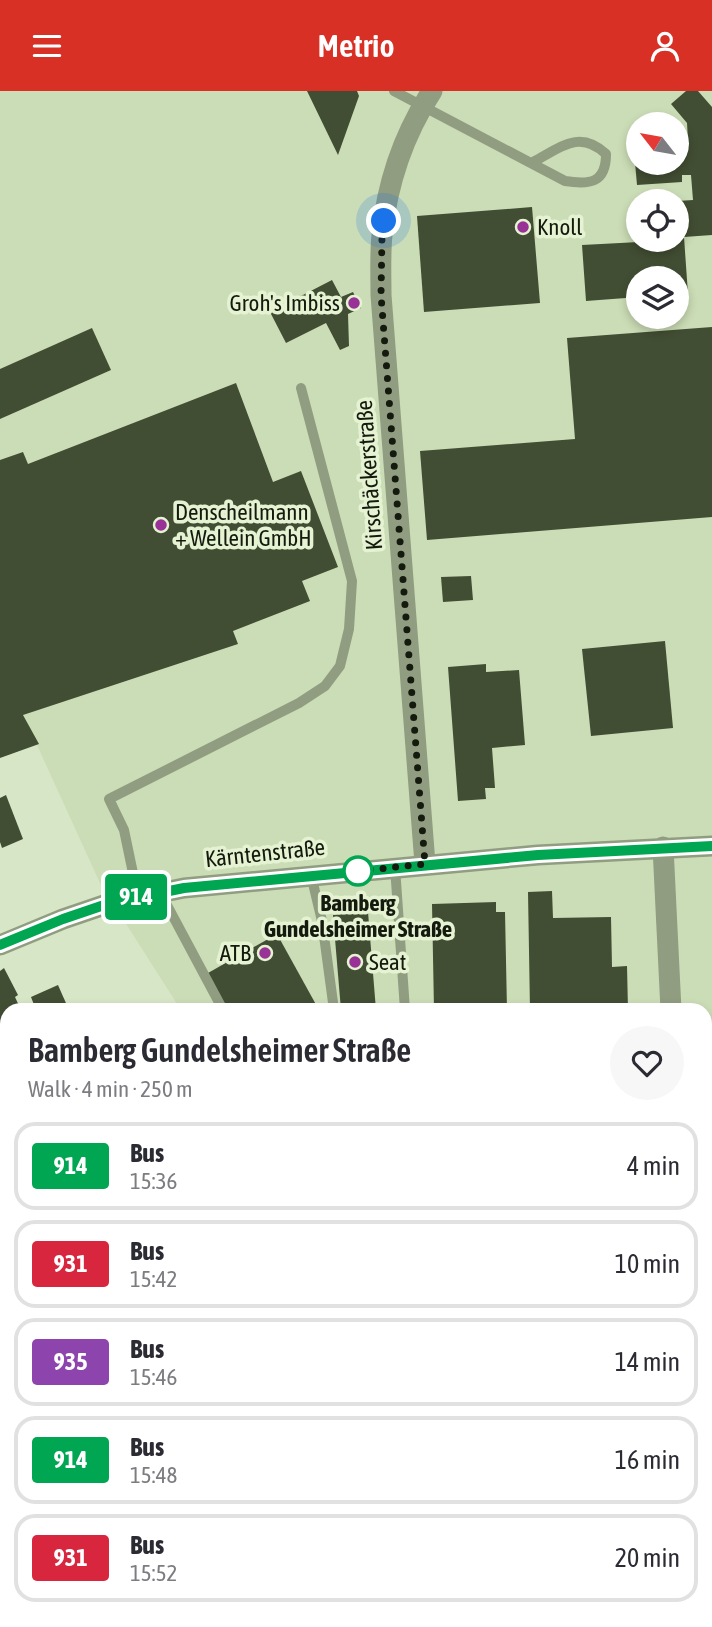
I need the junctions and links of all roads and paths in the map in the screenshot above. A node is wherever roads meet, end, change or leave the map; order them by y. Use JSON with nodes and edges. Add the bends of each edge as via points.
{"nodes":[{"id":1,"x":394,"y":91,"type":"edge"},
{"id":2,"x":427,"y":99,"type":"edge"},
{"id":3,"x":533,"y":162,"type":"junction"},
{"id":4,"x":301,"y":388,"type":"dead end"},
{"id":5,"x":712,"y":846,"type":"edge"},
{"id":6,"x":663,"y":847,"type":"junction"},
{"id":7,"x":425,"y":864,"type":"junction"},
{"id":8,"x":395,"y":867,"type":"junction"},
{"id":9,"x":311,"y":875,"type":"junction"},
{"id":10,"x":160,"y":892,"type":"junction"},
{"id":11,"x":138,"y":897,"type":"junction"},
{"id":12,"x":0,"y":945,"type":"edge"},
{"id":13,"x":219,"y":1003,"type":"edge"},
{"id":14,"x":333,"y":1003,"type":"edge"},
{"id":15,"x":405,"y":1003,"type":"edge"},
{"id":16,"x":671,"y":1003,"type":"edge"}],
"edges":[{"from":1,"to":2,"type":"lane"},
{"from":2,"to":3,"type":"lane"},
{"from":2,"to":7,"type":"street","name":"Kirschäckerstraße","via":[[407,136],[387,205],[381,295]]},
{"from":3,"to":3,"type":"lane","via":[[565,181],[584,184],[599,179],[606,168],[606,154],[585,140],[571,142]]},
{"from":4,"to":11,"type":"lane","via":[[352,581],[349,629],[340,666],[325,685],[299,703],[109,799],[124,830]]},
{"from":5,"to":6,"type":"street","name":"Kärntenstraße"},
{"from":6,"to":7,"type":"street","name":"Kärntenstraße"},
{"from":6,"to":16,"type":"street"},
{"from":7,"to":8,"type":"street","name":"Kärntenstraße"},
{"from":8,"to":9,"type":"street","name":"Kärntenstraße"},
{"from":8,"to":15,"type":"lane"},
{"from":9,"to":10,"type":"street","name":"Kärntenstraße"},
{"from":9,"to":14,"type":"lane"},
{"from":10,"to":11,"type":"street","name":"Kärntenstraße"},
{"from":10,"to":13,"type":"lane"},
{"from":11,"to":12,"type":"street","name":"Kärntenstraße","via":[[63,919]]}]}
